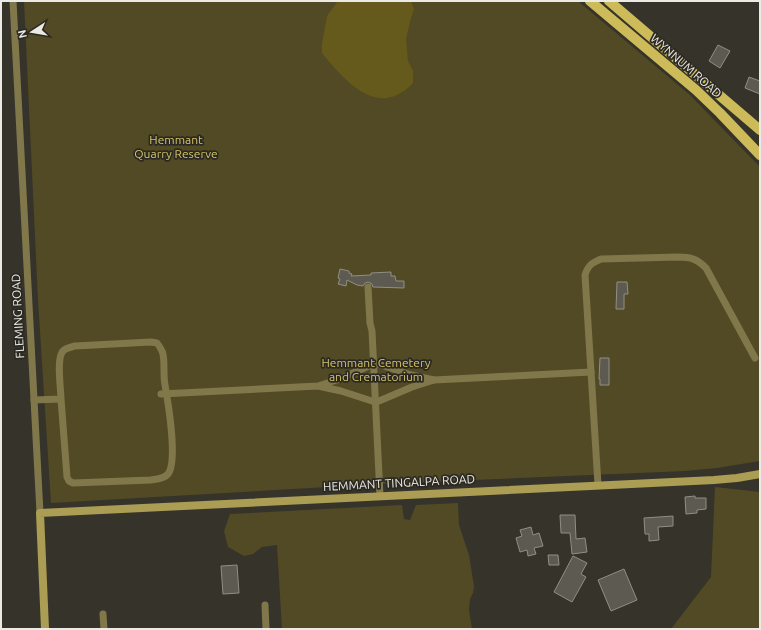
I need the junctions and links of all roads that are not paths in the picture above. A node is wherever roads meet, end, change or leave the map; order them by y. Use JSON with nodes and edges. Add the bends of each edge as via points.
{"nodes":[{"id":1,"x":13,"y":1,"type":"edge"},
{"id":2,"x":590,"y":1,"type":"edge"},
{"id":3,"x":609,"y":1,"type":"edge"},
{"id":4,"x":760,"y":130,"type":"edge"},
{"id":5,"x":760,"y":156,"type":"edge"},
{"id":6,"x":368,"y":287,"type":"dead end"},
{"id":7,"x":755,"y":358,"type":"dead end"},
{"id":8,"x":374,"y":364,"type":"junction"},
{"id":9,"x":591,"y":372,"type":"junction"},
{"id":10,"x":411,"y":375,"type":"junction"},
{"id":11,"x":340,"y":379,"type":"junction"},
{"id":12,"x":434,"y":380,"type":"junction"},
{"id":13,"x":318,"y":386,"type":"junction"},
{"id":14,"x":412,"y":387,"type":"junction"},
{"id":15,"x":341,"y":391,"type":"junction"},
{"id":16,"x":164,"y":394,"type":"junction"},
{"id":17,"x":61,"y":399,"type":"junction"},
{"id":18,"x":34,"y":400,"type":"junction"},
{"id":19,"x":375,"y":402,"type":"junction"},
{"id":20,"x":760,"y":474,"type":"edge"},
{"id":21,"x":598,"y":485,"type":"junction"},
{"id":22,"x":380,"y":496,"type":"junction"},
{"id":23,"x":40,"y":513,"type":"junction"},
{"id":24,"x":265,"y":605,"type":"dead end"},
{"id":25,"x":103,"y":614,"type":"dead end"},
{"id":26,"x":45,"y":629,"type":"edge"},
{"id":27,"x":104,"y":629,"type":"edge"},
{"id":28,"x":266,"y":629,"type":"edge"}],
"edges":[{"from":1,"to":18,"type":"street","name":"FLEMING ROAD"},
{"from":2,"to":5,"type":"main road","name":"WYNNUM ROAD","via":[[696,90]]},
{"from":3,"to":4,"type":"main road","name":"WYNNUM ROAD"},
{"from":6,"to":8,"type":"street"},
{"from":7,"to":9,"type":"street","via":[[706,268],[698,260],[678,256],[601,259],[592,262],[587,268],[586,275]]},
{"from":8,"to":10,"type":"street"},
{"from":8,"to":11,"type":"street"},
{"from":8,"to":19,"type":"street"},
{"from":9,"to":12,"type":"street"},
{"from":9,"to":21,"type":"street"},
{"from":10,"to":12,"type":"street"},
{"from":10,"to":14,"type":"street"},
{"from":11,"to":13,"type":"street"},
{"from":11,"to":15,"type":"street"},
{"from":12,"to":14,"type":"street"},
{"from":13,"to":15,"type":"street"},
{"from":13,"to":16,"type":"street"},
{"from":14,"to":19,"type":"street"},
{"from":15,"to":19,"type":"street"},
{"from":16,"to":17,"type":"street","via":[[163,356],[157,343],[151,342],[67,348],[60,358]]},
{"from":16,"to":17,"type":"street","via":[[169,403],[172,447],[170,469],[167,475],[151,480],[73,483],[69,481]]},
{"from":17,"to":18,"type":"street"},
{"from":18,"to":23,"type":"street","name":"FLEMING ROAD"},
{"from":19,"to":22,"type":"street"},
{"from":20,"to":21,"type":"street","name":"HEMMANT TINGALPA ROAD","via":[[737,478]]},
{"from":21,"to":22,"type":"street","name":"HEMMANT TINGALPA ROAD"},
{"from":22,"to":23,"type":"street","name":"HEMMANT TINGALPA ROAD"},
{"from":23,"to":26,"type":"street","name":"FLEMING ROAD"},
{"from":24,"to":28,"type":"street"},
{"from":25,"to":27,"type":"street"}]}
